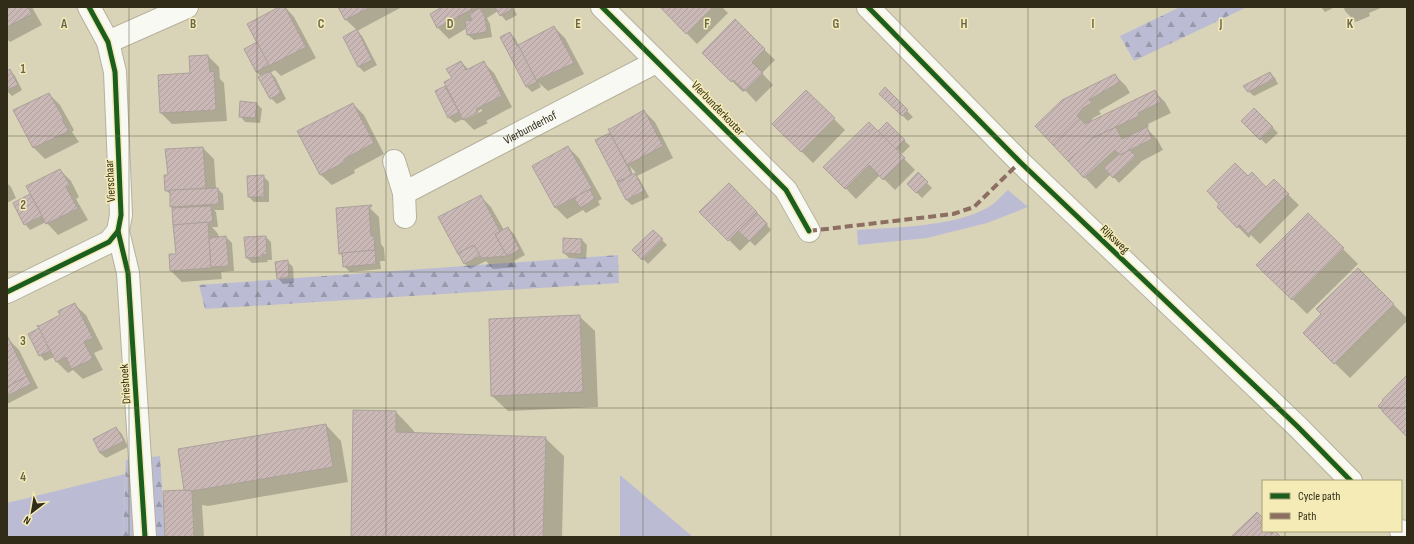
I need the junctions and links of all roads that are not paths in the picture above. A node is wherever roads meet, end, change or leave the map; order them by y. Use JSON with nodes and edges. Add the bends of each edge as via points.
{"nodes":[{"id":1,"x":89,"y":7,"type":"edge"},
{"id":2,"x":187,"y":7,"type":"edge"},
{"id":3,"x":602,"y":7,"type":"edge"},
{"id":4,"x":868,"y":7,"type":"edge"},
{"id":5,"x":108,"y":42,"type":"junction"},
{"id":6,"x":656,"y":62,"type":"junction"},
{"id":7,"x":394,"y":161,"type":"dead end"},
{"id":8,"x":404,"y":192,"type":"junction"},
{"id":9,"x":405,"y":217,"type":"dead end"},
{"id":10,"x":118,"y":231,"type":"junction"},
{"id":11,"x":809,"y":231,"type":"dead end"},
{"id":12,"x":7,"y":292,"type":"edge"},
{"id":13,"x":1350,"y":480,"type":"edge"},
{"id":14,"x":145,"y":537,"type":"edge"}],
"edges":[{"from":1,"to":5,"type":"street","name":"Vierschaar"},
{"from":2,"to":5,"type":"street"},
{"from":3,"to":6,"type":"street","name":"Vierbunderkouter"},
{"from":4,"to":13,"type":"street","name":"Rijksweg","via":[[1026,168],[1298,427]]},
{"from":5,"to":10,"type":"street","name":"Vierschaar","via":[[115,72],[121,215]]},
{"from":6,"to":8,"type":"street","name":"Vierbunderhof"},
{"from":6,"to":11,"type":"street","name":"Vierbunderkouter","via":[[786,190]]},
{"from":7,"to":8,"type":"street"},
{"from":8,"to":9,"type":"street"},
{"from":10,"to":12,"type":"street","via":[[109,242]]},
{"from":10,"to":14,"type":"street","name":"Drieshoek","via":[[128,273]]}]}
